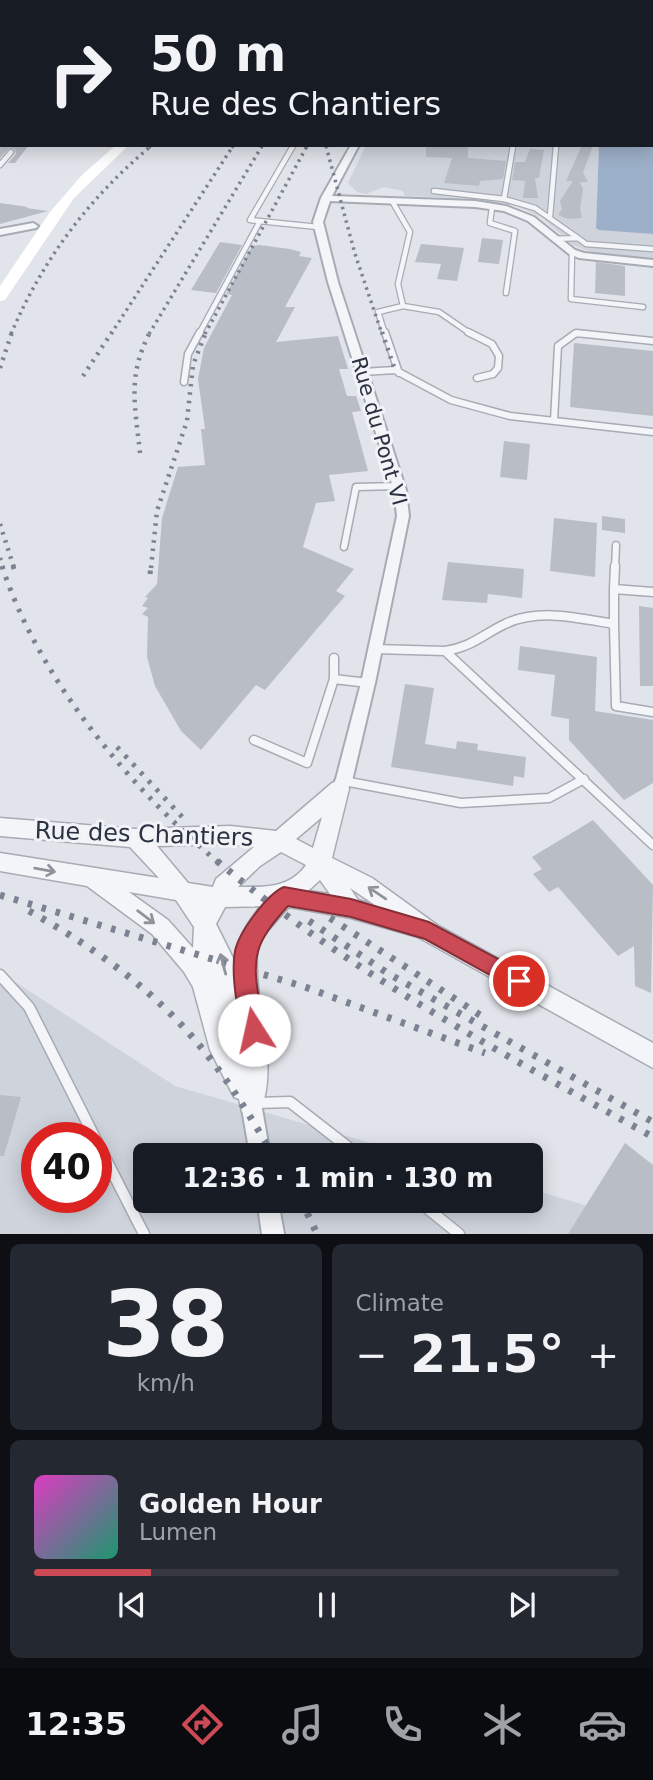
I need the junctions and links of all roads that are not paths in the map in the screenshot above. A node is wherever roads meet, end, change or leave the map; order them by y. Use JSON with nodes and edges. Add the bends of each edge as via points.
{"nodes":[{"id":1,"x":105,"y":147,"type":"edge"},
{"id":2,"x":121,"y":147,"type":"edge"},
{"id":3,"x":293,"y":147,"type":"edge"},
{"id":4,"x":354,"y":147,"type":"edge"},
{"id":5,"x":513,"y":147,"type":"edge"},
{"id":6,"x":556,"y":147,"type":"edge"},
{"id":7,"x":11,"y":152,"type":"dead end"},
{"id":8,"x":0,"y":165,"type":"edge"},
{"id":9,"x":434,"y":191,"type":"dead end"},
{"id":10,"x":326,"y":198,"type":"junction"},
{"id":11,"x":505,"y":198,"type":"junction"},
{"id":12,"x":392,"y":201,"type":"junction"},
{"id":13,"x":492,"y":206,"type":"junction"},
{"id":14,"x":550,"y":216,"type":"junction"},
{"id":15,"x":260,"y":221,"type":"junction"},
{"id":16,"x":33,"y":226,"type":"junction"},
{"id":17,"x":318,"y":227,"type":"junction"},
{"id":18,"x":0,"y":232,"type":"edge"},
{"id":19,"x":578,"y":238,"type":"junction"},
{"id":20,"x":554,"y":239,"type":"junction"},
{"id":21,"x":653,"y":249,"type":"edge"},
{"id":22,"x":572,"y":252,"type":"junction"},
{"id":23,"x":653,"y":263,"type":"edge"},
{"id":24,"x":0,"y":273,"type":"edge"},
{"id":25,"x":506,"y":293,"type":"dead end"},
{"id":26,"x":0,"y":297,"type":"edge"},
{"id":27,"x":403,"y":306,"type":"junction"},
{"id":28,"x":643,"y":307,"type":"dead end"},
{"id":29,"x":653,"y":341,"type":"edge"},
{"id":30,"x":363,"y":372,"type":"junction"},
{"id":31,"x":399,"y":373,"type":"junction"},
{"id":32,"x":477,"y":378,"type":"dead end"},
{"id":33,"x":184,"y":382,"type":"dead end"},
{"id":34,"x":554,"y":421,"type":"junction"},
{"id":35,"x":653,"y":432,"type":"edge"},
{"id":36,"x":399,"y":486,"type":"junction"},
{"id":37,"x":615,"y":545,"type":"dead end"},
{"id":38,"x":344,"y":547,"type":"dead end"},
{"id":39,"x":614,"y":589,"type":"junction"},
{"id":40,"x":653,"y":592,"type":"edge"},
{"id":41,"x":614,"y":624,"type":"junction"},
{"id":42,"x":376,"y":649,"type":"junction"},
{"id":43,"x":445,"y":651,"type":"junction"},
{"id":44,"x":334,"y":658,"type":"dead end"},
{"id":45,"x":334,"y":680,"type":"junction"},
{"id":46,"x":368,"y":683,"type":"junction"},
{"id":47,"x":653,"y":712,"type":"edge"},
{"id":48,"x":254,"y":740,"type":"dead end"},
{"id":49,"x":584,"y":779,"type":"junction"},
{"id":50,"x":341,"y":785,"type":"junction"},
{"id":51,"x":0,"y":827,"type":"edge"},
{"id":52,"x":135,"y":838,"type":"junction"},
{"id":53,"x":280,"y":841,"type":"junction"},
{"id":54,"x":653,"y":845,"type":"edge"},
{"id":55,"x":0,"y":862,"type":"edge"},
{"id":56,"x":320,"y":862,"type":"junction"},
{"id":57,"x":90,"y":878,"type":"junction"},
{"id":58,"x":180,"y":891,"type":"junction"},
{"id":59,"x":284,"y":896,"type":"junction"},
{"id":60,"x":217,"y":897,"type":"junction"},
{"id":61,"x":351,"y":908,"type":"junction"},
{"id":62,"x":205,"y":924,"type":"junction"},
{"id":63,"x":429,"y":932,"type":"junction"},
{"id":64,"x":0,"y":975,"type":"edge"},
{"id":65,"x":204,"y":984,"type":"junction"},
{"id":66,"x":653,"y":1056,"type":"edge"},
{"id":67,"x":251,"y":1103,"type":"junction"},
{"id":68,"x":87,"y":1122,"type":"edge"},
{"id":69,"x":258,"y":1143,"type":"edge"},
{"id":70,"x":343,"y":1143,"type":"edge"},
{"id":71,"x":112,"y":1171,"type":"edge"},
{"id":72,"x":269,"y":1213,"type":"edge"},
{"id":73,"x":433,"y":1213,"type":"edge"},
{"id":74,"x":144,"y":1234,"type":"edge"},
{"id":75,"x":273,"y":1234,"type":"edge"},
{"id":76,"x":460,"y":1234,"type":"edge"}],
"edges":[{"from":1,"to":16,"type":"main road","via":[[84,164]]},
{"from":2,"to":26,"type":"main road","via":[[65,201]]},
{"from":3,"to":15,"type":"lane","via":[[250,220]]},
{"from":4,"to":10,"type":"street"},
{"from":5,"to":11,"type":"lane"},
{"from":6,"to":14,"type":"lane"},
{"from":7,"to":8,"type":"lane"},
{"from":9,"to":11,"type":"lane"},
{"from":10,"to":12,"type":"street"},
{"from":10,"to":17,"type":"street"},
{"from":11,"to":14,"type":"lane"},
{"from":12,"to":13,"type":"street"},
{"from":12,"to":27,"type":"lane","via":[[410,232],[398,284]]},
{"from":13,"to":20,"type":"street","via":[[531,219]]},
{"from":13,"to":25,"type":"lane","via":[[490,223],[514,231]]},
{"from":14,"to":19,"type":"lane"},
{"from":15,"to":17,"type":"lane"},
{"from":15,"to":33,"type":"lane","via":[[188,354]]},
{"from":16,"to":18,"type":"street"},
{"from":16,"to":24,"type":"main road"},
{"from":17,"to":30,"type":"street","name":"Rue du Pont VI"},
{"from":19,"to":20,"type":"lane"},
{"from":19,"to":21,"type":"lane","via":[[586,244]]},
{"from":20,"to":22,"type":"street"},
{"from":22,"to":23,"type":"street"},
{"from":22,"to":28,"type":"lane","via":[[571,299]]},
{"from":27,"to":31,"type":"lane","via":[[378,312]]},
{"from":27,"to":32,"type":"lane","via":[[439,312],[492,344],[499,355],[498,368]]},
{"from":29,"to":34,"type":"lane","via":[[576,333],[558,346]]},
{"from":30,"to":31,"type":"lane"},
{"from":30,"to":36,"type":"street","name":"Rue du Pont VI"},
{"from":31,"to":34,"type":"lane","via":[[451,400],[510,416]]},
{"from":34,"to":35,"type":"lane"},
{"from":36,"to":38,"type":"lane","via":[[356,487]]},
{"from":36,"to":42,"type":"street","name":"Rue du Pont VI","via":[[403,516]]},
{"from":37,"to":39,"type":"lane"},
{"from":39,"to":40,"type":"lane"},
{"from":39,"to":41,"type":"lane"},
{"from":41,"to":43,"type":"lane","via":[[545,614],[505,624],[475,646]]},
{"from":41,"to":47,"type":"lane","via":[[616,706]]},
{"from":42,"to":43,"type":"lane"},
{"from":42,"to":46,"type":"street","name":"Rue du Pont VI"},
{"from":43,"to":49,"type":"lane"},
{"from":44,"to":45,"type":"lane"},
{"from":45,"to":46,"type":"lane"},
{"from":45,"to":48,"type":"lane","via":[[307,764]]},
{"from":46,"to":50,"type":"street","name":"Rue du Pont VI"},
{"from":49,"to":50,"type":"lane","via":[[550,798],[460,803]]},
{"from":49,"to":54,"type":"lane"},
{"from":50,"to":53,"type":"street"},
{"from":50,"to":56,"type":"street"},
{"from":51,"to":52,"type":"street","name":"Rue des Chantiers"},
{"from":52,"to":53,"type":"street","name":"Rue des Chantiers","via":[[230,835]]},
{"from":52,"to":58,"type":"street"},
{"from":53,"to":56,"type":"street","name":"Rue des Chantiers"},
{"from":53,"to":60,"type":"street","via":[[240,870]]},
{"from":55,"to":57,"type":"street","name":"Rue des Chantiers","one_way":true},
{"from":56,"to":59,"type":"street","via":[[310,877]]},
{"from":56,"to":61,"type":"street"},
{"from":63,"to":56,"type":"street","name":"Rue des Chantiers","one_way":true,"via":[[380,895]]},
{"from":57,"to":58,"type":"street","name":"Rue des Chantiers"},
{"from":57,"to":65,"type":"street","one_way":true,"via":[[160,927]]},
{"from":58,"to":60,"type":"street","name":"Rue des Chantiers"},
{"from":58,"to":62,"type":"street"},
{"from":59,"to":60,"type":"street","name":"Rue des Chantiers"},
{"from":59,"to":61,"type":"street","name":"Rue des Chantiers"},
{"from":59,"to":67,"type":"street","via":[[258,925],[246,950],[246,989],[256,1047]]},
{"from":60,"to":62,"type":"street"},
{"from":61,"to":63,"type":"street","name":"Rue des Chantiers"},
{"from":62,"to":65,"type":"street"},
{"from":67,"to":62,"type":"street","one_way":true,"via":[[223,960]]},
{"from":63,"to":66,"type":"street","name":"Rue des Chantiers"},
{"from":64,"to":68,"type":"lane","via":[[29,1007]]},
{"from":65,"to":67,"type":"street","via":[[222,1050]]},
{"from":67,"to":69,"type":"street"},
{"from":67,"to":70,"type":"lane","via":[[290,1102]]},
{"from":71,"to":74,"type":"lane"},
{"from":72,"to":75,"type":"street"},
{"from":73,"to":76,"type":"lane"}]}
